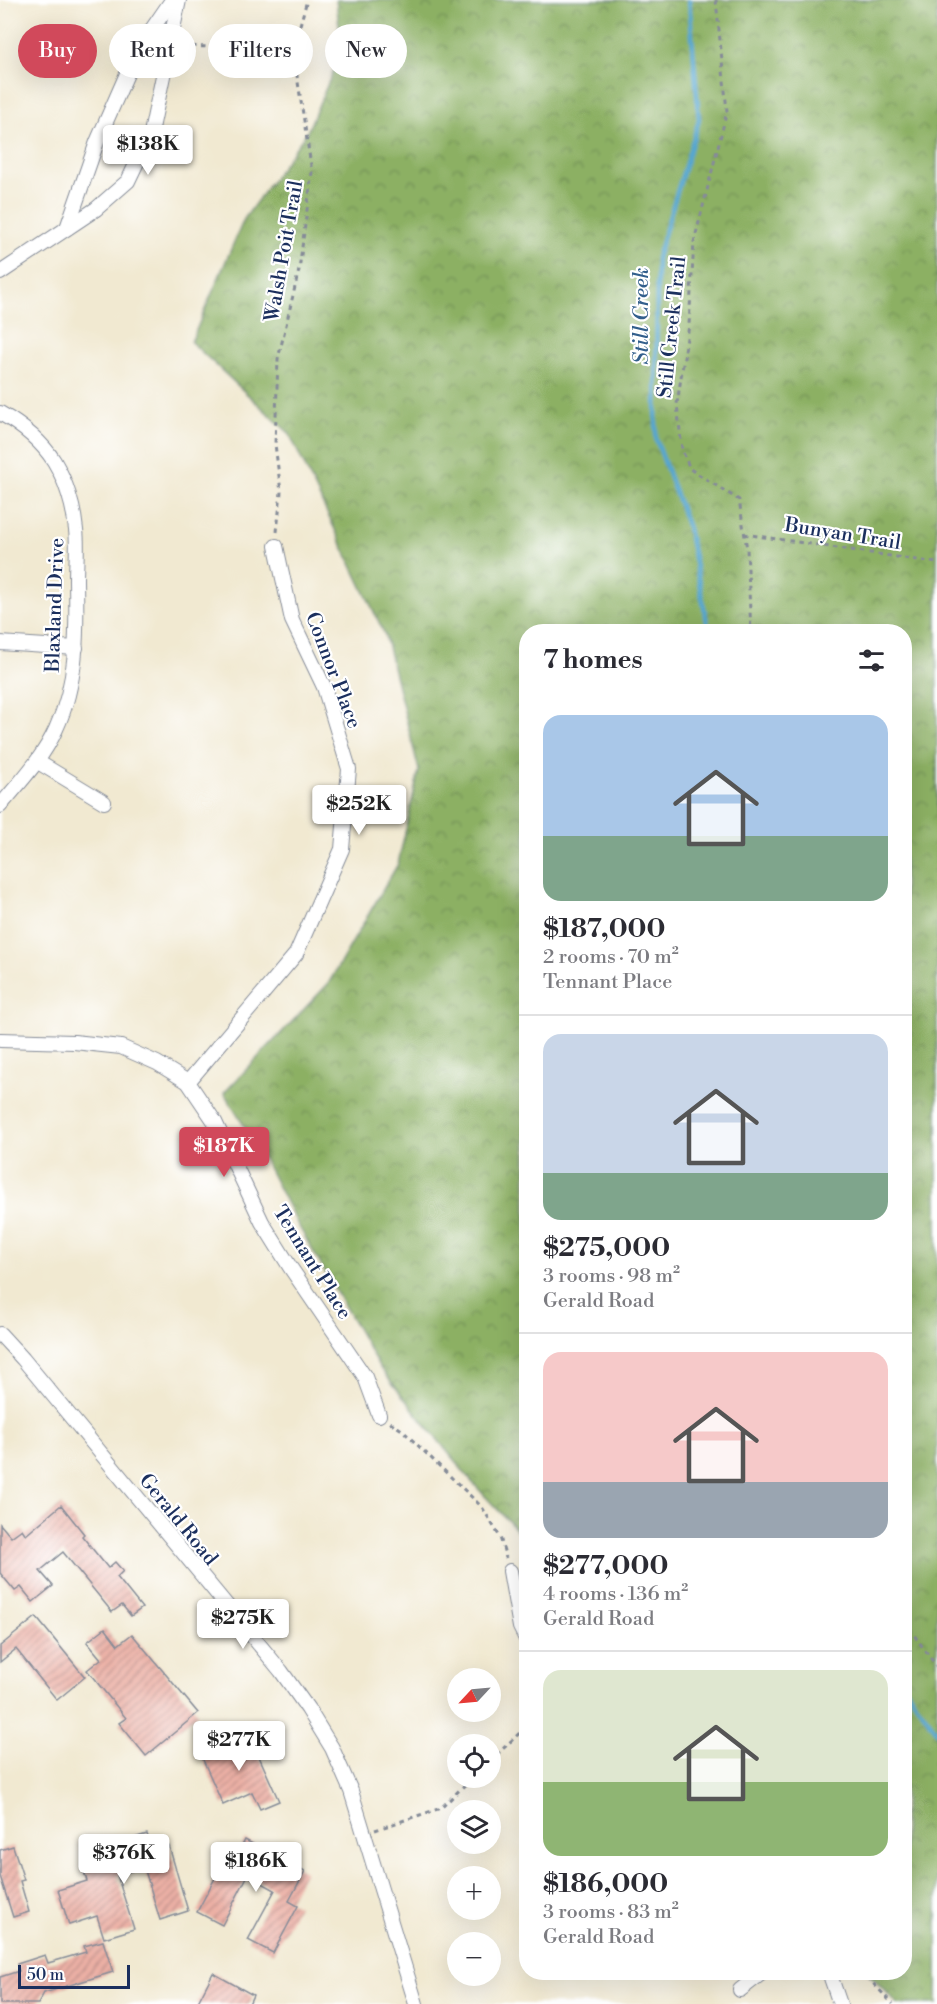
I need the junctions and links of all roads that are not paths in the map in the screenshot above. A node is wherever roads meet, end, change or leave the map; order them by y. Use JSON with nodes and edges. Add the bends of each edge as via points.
{"nodes":[{"id":1,"x":172,"y":0,"type":"edge"},
{"id":2,"x":179,"y":0,"type":"edge"},
{"id":3,"x":67,"y":228,"type":"junction"},
{"id":4,"x":0,"y":273,"type":"edge"},
{"id":5,"x":0,"y":412,"type":"edge"},
{"id":6,"x":276,"y":546,"type":"road end"},
{"id":7,"x":0,"y":643,"type":"edge"},
{"id":8,"x":76,"y":648,"type":"junction"},
{"id":9,"x":38,"y":762,"type":"junction"},
{"id":10,"x":104,"y":802,"type":"dead end"},
{"id":11,"x":0,"y":806,"type":"edge"},
{"id":12,"x":0,"y":1040,"type":"edge"},
{"id":13,"x":188,"y":1082,"type":"junction"},
{"id":14,"x":0,"y":1334,"type":"edge"},
{"id":15,"x":380,"y":1415,"type":"road end"},
{"id":16,"x":510,"y":1571,"type":"road end"},
{"id":17,"x":519,"y":1621,"type":"edge"},
{"id":18,"x":753,"y":1980,"type":"edge"},
{"id":19,"x":832,"y":1980,"type":"edge"},
{"id":20,"x":740,"y":1990,"type":"dead end"},
{"id":21,"x":416,"y":2004,"type":"edge"},
{"id":22,"x":840,"y":2004,"type":"edge"}],
"edges":[{"from":1,"to":3,"type":"street","via":[[137,51],[97,142]]},
{"from":2,"to":3,"type":"street","via":[[151,133],[128,181]]},
{"from":3,"to":4,"type":"street"},
{"from":5,"to":8,"type":"street","name":"Blaxland Drive","via":[[26,428],[54,460],[68,492],[76,530]]},
{"from":6,"to":13,"type":"street","name":"Connor Place","via":[[292,620],[324,687],[349,769],[342,849],[296,954]]},
{"from":7,"to":8,"type":"street"},
{"from":8,"to":9,"type":"street","name":"Blaxland Drive","via":[[70,692],[57,728]]},
{"from":9,"to":10,"type":"street"},
{"from":9,"to":11,"type":"street","name":"Blaxland Drive"},
{"from":12,"to":13,"type":"street","name":"Tennant Place","via":[[121,1047]]},
{"from":13,"to":15,"type":"street","name":"Tennant Place","via":[[215,1122],[262,1222],[365,1377]]},
{"from":14,"to":21,"type":"street","name":"Gerald Road","via":[[281,1671],[308,1709],[332,1748],[351,1791]]},
{"from":16,"to":17,"type":"street"},
{"from":18,"to":20,"type":"street"},
{"from":19,"to":22,"type":"street"}]}
